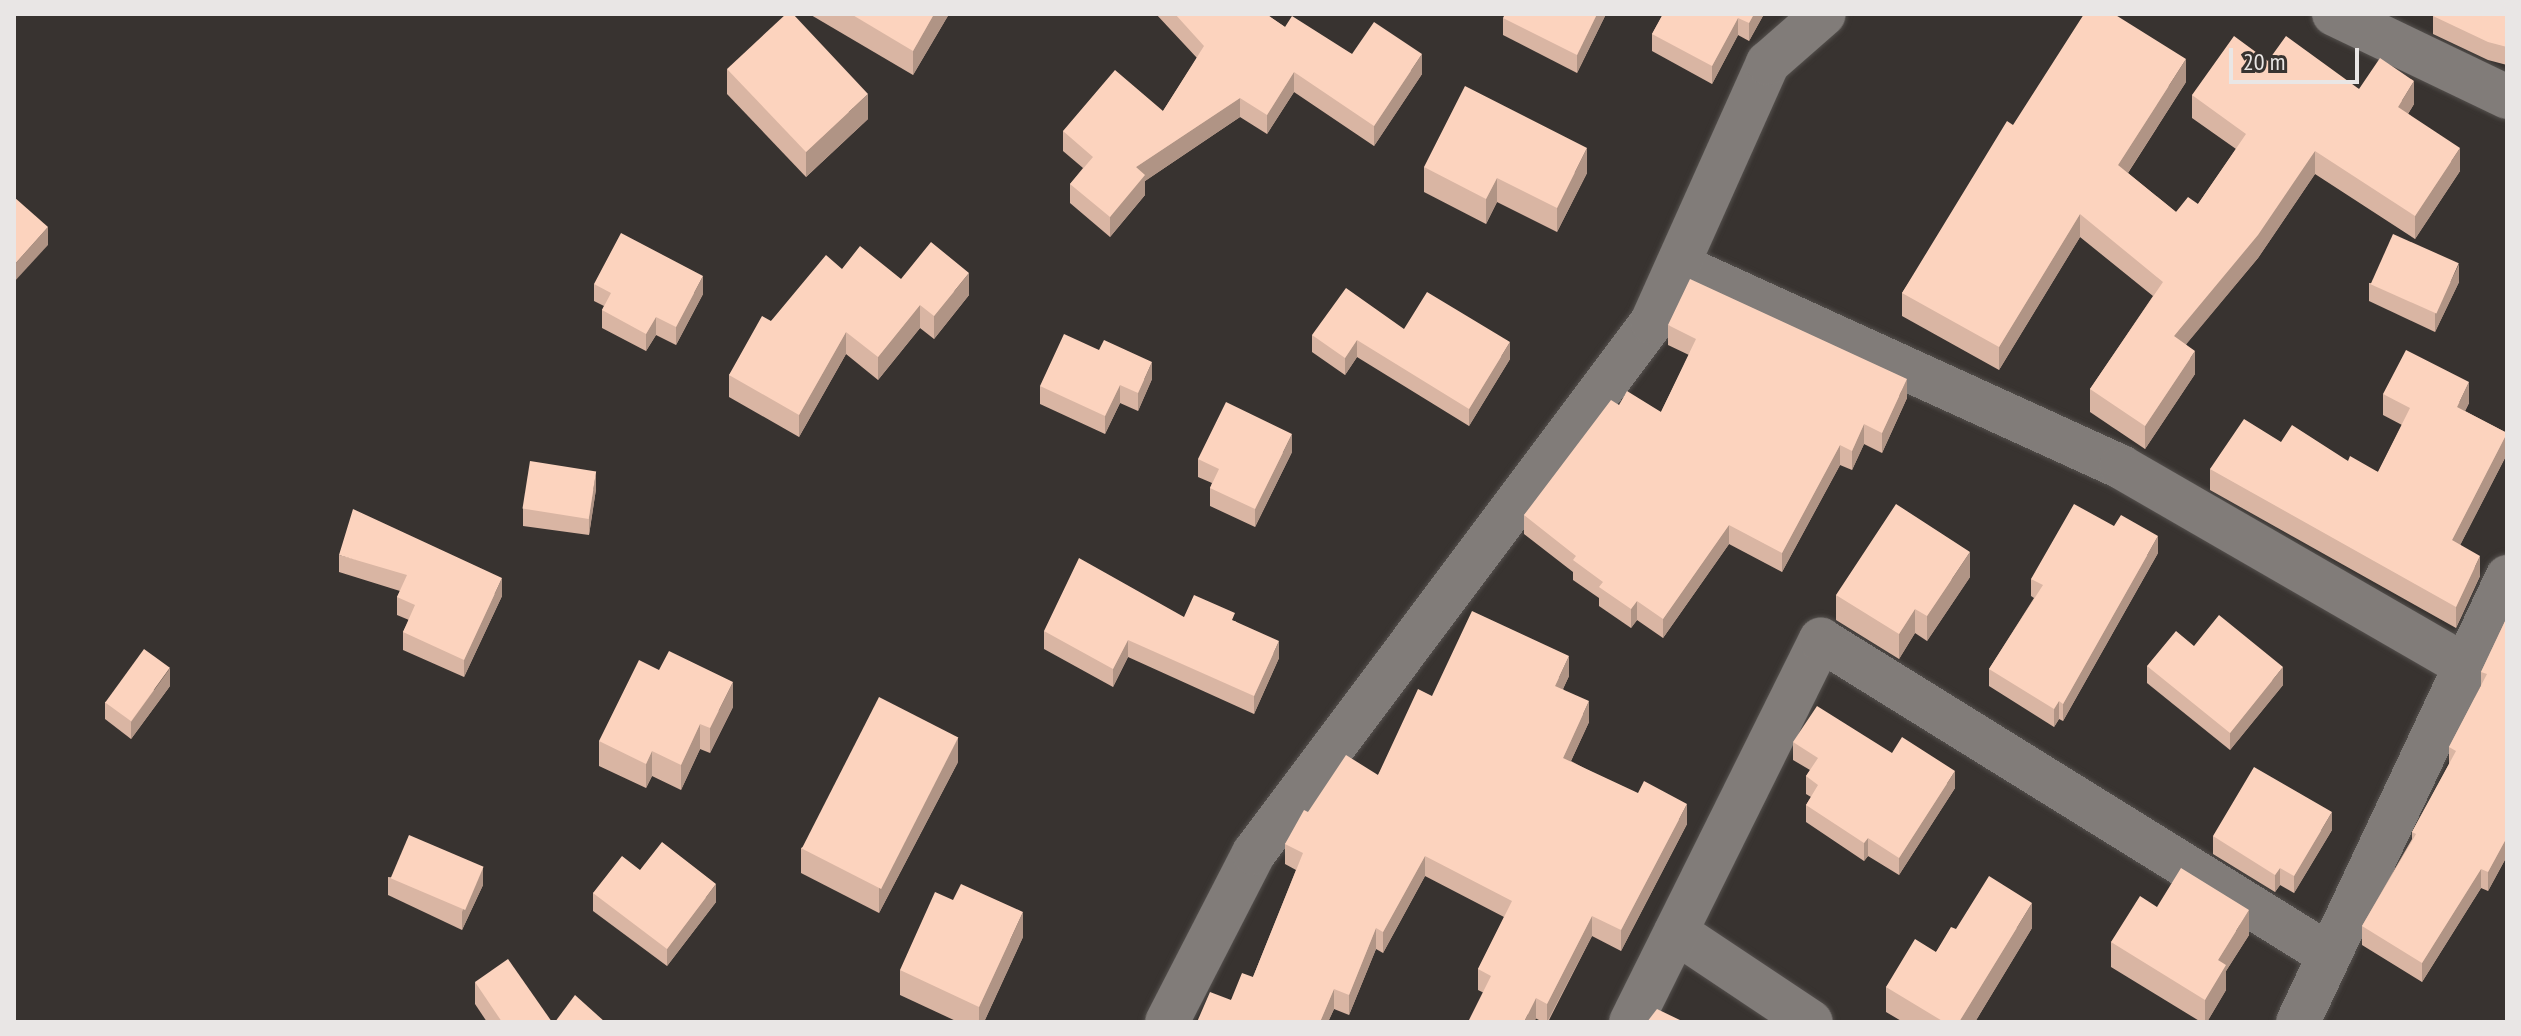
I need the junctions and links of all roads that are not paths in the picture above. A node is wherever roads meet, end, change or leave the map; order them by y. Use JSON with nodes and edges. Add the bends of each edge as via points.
{"nodes":[{"id":1,"x":1824,"y":14,"type":"edge"},
{"id":2,"x":2334,"y":14,"type":"edge"},
{"id":3,"x":2507,"y":97,"type":"edge"},
{"id":4,"x":1678,"y":265,"type":"junction"},
{"id":5,"x":2507,"y":577,"type":"edge"},
{"id":6,"x":2465,"y":666,"type":"junction"},
{"id":7,"x":1676,"y":932,"type":"junction"},
{"id":8,"x":2329,"y":955,"type":"junction"},
{"id":9,"x":1794,"y":1018,"type":"edge"},
{"id":10,"x":1167,"y":1022,"type":"edge"},
{"id":11,"x":1631,"y":1022,"type":"edge"},
{"id":12,"x":2298,"y":1022,"type":"edge"}],
"edges":[{"from":1,"to":4,"type":"street","via":[[1768,63]]},
{"from":2,"to":3,"type":"street"},
{"from":4,"to":6,"type":"street","via":[[2121,467]]},
{"from":4,"to":10,"type":"street","via":[[1652,322],[1254,853]]},
{"from":5,"to":6,"type":"street"},
{"from":6,"to":8,"type":"street"},
{"from":7,"to":8,"type":"street","via":[[1821,640]]},
{"from":7,"to":9,"type":"street"},
{"from":7,"to":11,"type":"street"},
{"from":8,"to":12,"type":"street"}]}
